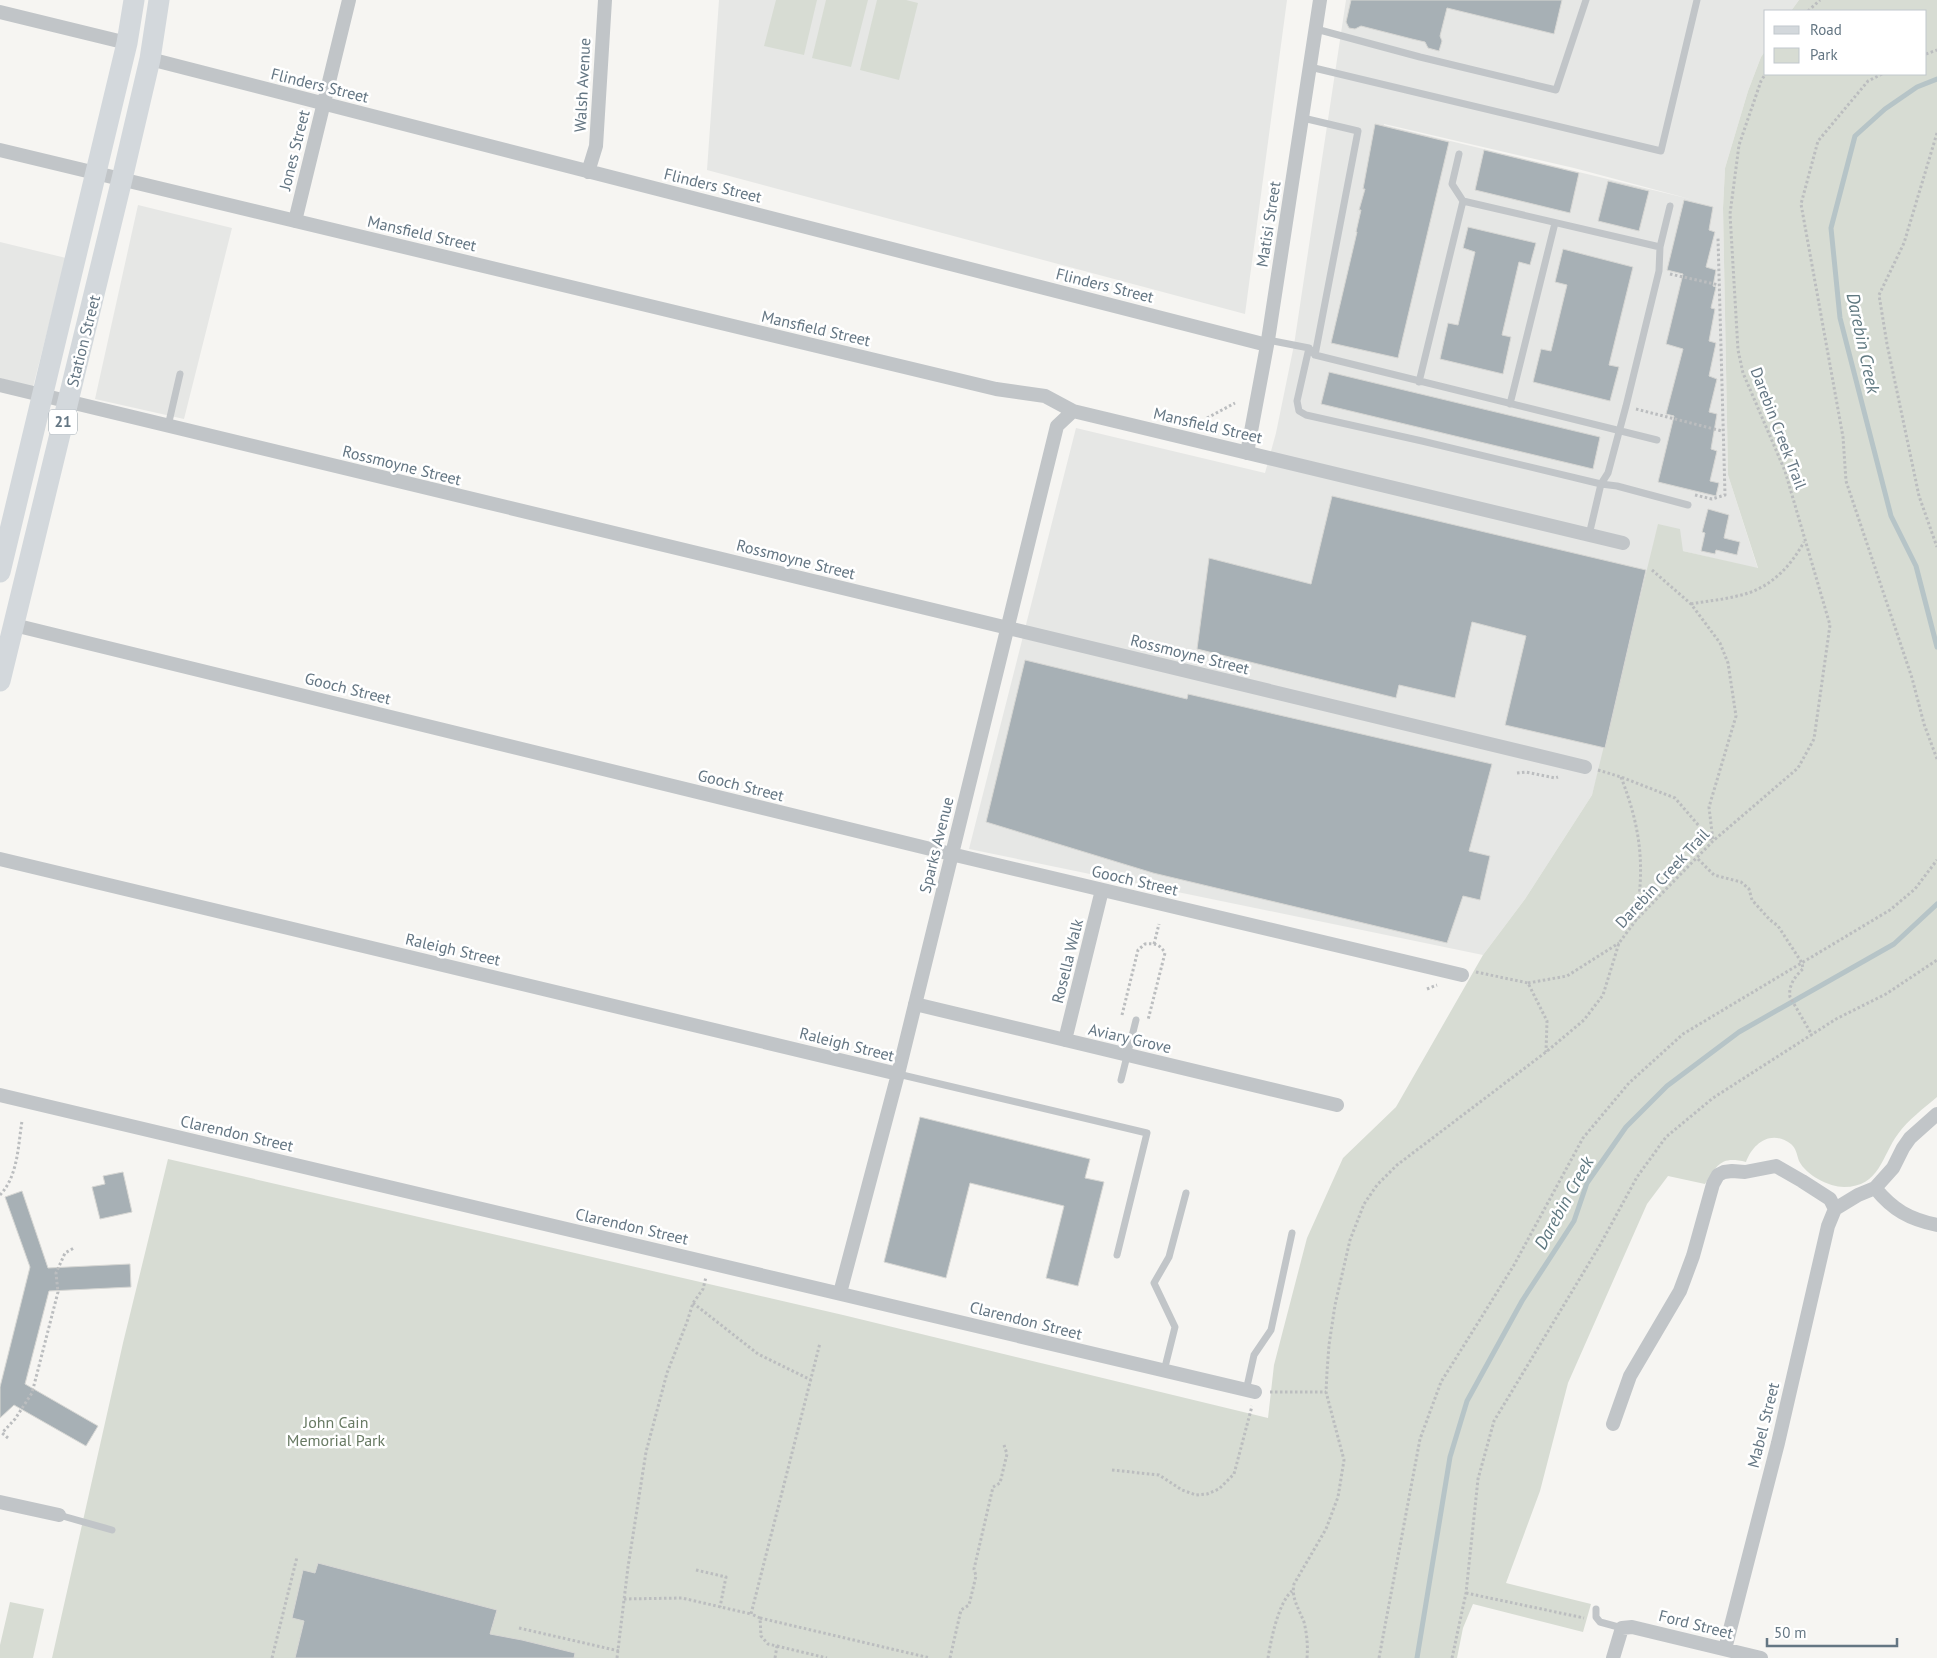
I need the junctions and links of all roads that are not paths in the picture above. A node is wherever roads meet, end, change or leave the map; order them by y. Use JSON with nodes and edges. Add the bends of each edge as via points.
{"nodes":[{"id":1,"x":134,"y":0,"type":"edge"},
{"id":2,"x":159,"y":0,"type":"edge"},
{"id":3,"x":349,"y":0,"type":"edge"},
{"id":4,"x":604,"y":0,"type":"edge"},
{"id":5,"x":1320,"y":0,"type":"edge"},
{"id":6,"x":1586,"y":0,"type":"edge"},
{"id":7,"x":1697,"y":0,"type":"edge"},
{"id":8,"x":0,"y":12,"type":"edge"},
{"id":9,"x":1316,"y":30,"type":"junction"},
{"id":10,"x":127,"y":43,"type":"junction"},
{"id":11,"x":150,"y":59,"type":"junction"},
{"id":12,"x":1310,"y":67,"type":"junction"},
{"id":13,"x":323,"y":104,"type":"junction"},
{"id":14,"x":1302,"y":118,"type":"junction"},
{"id":15,"x":0,"y":150,"type":"edge"},
{"id":16,"x":1459,"y":154,"type":"dead end"},
{"id":17,"x":588,"y":172,"type":"junction"},
{"id":18,"x":96,"y":173,"type":"junction"},
{"id":19,"x":122,"y":179,"type":"junction"},
{"id":20,"x":1464,"y":201,"type":"junction"},
{"id":21,"x":1670,"y":206,"type":"dead end"},
{"id":22,"x":294,"y":221,"type":"junction"},
{"id":23,"x":1555,"y":223,"type":"junction"},
{"id":24,"x":1660,"y":247,"type":"junction"},
{"id":25,"x":1268,"y":342,"type":"junction"},
{"id":26,"x":1309,"y":348,"type":"junction"},
{"id":27,"x":1315,"y":356,"type":"junction"},
{"id":28,"x":180,"y":374,"type":"dead end"},
{"id":29,"x":1419,"y":382,"type":"junction"},
{"id":30,"x":0,"y":385,"type":"edge"},
{"id":31,"x":43,"y":395,"type":"junction"},
{"id":32,"x":68,"y":402,"type":"junction"},
{"id":33,"x":1510,"y":404,"type":"junction"},
{"id":34,"x":1073,"y":411,"type":"junction"},
{"id":35,"x":168,"y":426,"type":"junction"},
{"id":36,"x":1619,"y":430,"type":"junction"},
{"id":37,"x":1657,"y":440,"type":"dead end"},
{"id":38,"x":1247,"y":452,"type":"junction"},
{"id":39,"x":1601,"y":484,"type":"junction"},
{"id":40,"x":1688,"y":505,"type":"dead end"},
{"id":41,"x":1589,"y":535,"type":"junction"},
{"id":42,"x":1623,"y":543,"type":"dead end"},
{"id":43,"x":0,"y":572,"type":"edge"},
{"id":44,"x":14,"y":625,"type":"junction"},
{"id":45,"x":1006,"y":628,"type":"junction"},
{"id":46,"x":0,"y":681,"type":"edge"},
{"id":47,"x":1584,"y":766,"type":"road end"},
{"id":48,"x":951,"y":854,"type":"junction"},
{"id":49,"x":0,"y":859,"type":"edge"},
{"id":50,"x":1102,"y":890,"type":"junction"},
{"id":51,"x":1462,"y":975,"type":"road end"},
{"id":52,"x":915,"y":1004,"type":"junction"},
{"id":53,"x":1136,"y":1020,"type":"dead end"},
{"id":54,"x":1066,"y":1040,"type":"junction"},
{"id":55,"x":1127,"y":1055,"type":"junction"},
{"id":56,"x":898,"y":1074,"type":"junction"},
{"id":57,"x":1121,"y":1080,"type":"dead end"},
{"id":58,"x":0,"y":1095,"type":"edge"},
{"id":59,"x":1337,"y":1106,"type":"dead end"},
{"id":60,"x":1937,"y":1114,"type":"edge"},
{"id":61,"x":1875,"y":1188,"type":"junction"},
{"id":62,"x":1186,"y":1193,"type":"dead end"},
{"id":63,"x":1835,"y":1209,"type":"junction"},
{"id":64,"x":1937,"y":1225,"type":"edge"},
{"id":65,"x":1292,"y":1233,"type":"dead end"},
{"id":66,"x":1117,"y":1255,"type":"dead end"},
{"id":67,"x":840,"y":1293,"type":"junction"},
{"id":68,"x":1164,"y":1371,"type":"junction"},
{"id":69,"x":1251,"y":1392,"type":"joint"},
{"id":70,"x":1613,"y":1424,"type":"dead end"},
{"id":71,"x":0,"y":1502,"type":"edge"},
{"id":72,"x":59,"y":1515,"type":"joint"},
{"id":73,"x":112,"y":1530,"type":"dead end"},
{"id":74,"x":1596,"y":1610,"type":"dead end"},
{"id":75,"x":1622,"y":1628,"type":"junction"},
{"id":76,"x":1725,"y":1649,"type":"junction"},
{"id":77,"x":1613,"y":1658,"type":"edge"},
{"id":78,"x":1761,"y":1658,"type":"edge"}],
"edges":[{"from":1,"to":10,"type":"main road","name":"Station Street","number":"21"},
{"from":2,"to":11,"type":"main road","name":"Station Street","number":"21"},
{"from":3,"to":13,"type":"street","name":"Jones Street"},
{"from":4,"to":17,"type":"street","name":"Walsh Avenue","via":[[596,146]]},
{"from":5,"to":9,"type":"street","name":"Matisi Street"},
{"from":6,"to":9,"type":"lane","via":[[1556,90]]},
{"from":7,"to":12,"type":"lane","via":[[1661,151]]},
{"from":8,"to":10,"type":"street"},
{"from":9,"to":12,"type":"street","name":"Matisi Street"},
{"from":10,"to":18,"type":"main road","name":"Station Street","number":"21"},
{"from":11,"to":13,"type":"street","name":"Flinders Street"},
{"from":11,"to":19,"type":"main road","name":"Station Street","number":"21"},
{"from":12,"to":14,"type":"street","name":"Matisi Street"},
{"from":13,"to":17,"type":"street","name":"Flinders Street"},
{"from":13,"to":22,"type":"street","name":"Jones Street"},
{"from":14,"to":25,"type":"street","name":"Matisi Street"},
{"from":14,"to":27,"type":"lane","via":[[1358,132]]},
{"from":15,"to":18,"type":"street","name":"Mansfield Street"},
{"from":16,"to":20,"type":"lane","via":[[1452,184]]},
{"from":17,"to":25,"type":"street","name":"Flinders Street"},
{"from":18,"to":19,"type":"street","name":"Mansfield Street"},
{"from":18,"to":31,"type":"main road","name":"Station Street","number":"21"},
{"from":19,"to":22,"type":"street","name":"Mansfield Street"},
{"from":19,"to":32,"type":"main road","name":"Station Street","number":"21"},
{"from":20,"to":23,"type":"lane"},
{"from":20,"to":29,"type":"lane"},
{"from":21,"to":24,"type":"lane"},
{"from":22,"to":34,"type":"street","name":"Mansfield Street","via":[[996,389],[1045,396]]},
{"from":23,"to":24,"type":"lane"},
{"from":23,"to":33,"type":"lane"},
{"from":24,"to":36,"type":"lane","via":[[1659,271]]},
{"from":25,"to":26,"type":"lane"},
{"from":25,"to":38,"type":"street","name":"Matisi Street"},
{"from":26,"to":27,"type":"lane"},
{"from":26,"to":39,"type":"lane","via":[[1297,401],[1299,411],[1306,416]]},
{"from":27,"to":29,"type":"lane"},
{"from":28,"to":35,"type":"lane"},
{"from":29,"to":33,"type":"lane"},
{"from":30,"to":31,"type":"street","name":"Rossmoyne Street"},
{"from":31,"to":32,"type":"street","name":"Rossmoyne Street"},
{"from":31,"to":43,"type":"main road","name":"Station Street","number":"21"},
{"from":32,"to":35,"type":"street","name":"Rossmoyne Street"},
{"from":32,"to":44,"type":"main road","name":"Station Street","number":"21"},
{"from":33,"to":36,"type":"lane"},
{"from":34,"to":38,"type":"street","name":"Mansfield Street"},
{"from":34,"to":45,"type":"street","name":"Sparks Avenue","via":[[1057,426]]},
{"from":35,"to":45,"type":"street","name":"Rossmoyne Street"},
{"from":36,"to":37,"type":"lane"},
{"from":36,"to":39,"type":"lane","via":[[1608,473]]},
{"from":38,"to":41,"type":"street","name":"Mansfield Street"},
{"from":39,"to":40,"type":"lane"},
{"from":39,"to":41,"type":"lane"},
{"from":41,"to":42,"type":"street","name":"Mansfield Street"},
{"from":44,"to":46,"type":"main road","name":"Station Street","number":"21"},
{"from":44,"to":48,"type":"street","name":"Gooch Street"},
{"from":45,"to":47,"type":"street","name":"Rossmoyne Street"},
{"from":45,"to":48,"type":"street","name":"Sparks Avenue"},
{"from":48,"to":50,"type":"street","name":"Gooch Street"},
{"from":48,"to":52,"type":"street","name":"Sparks Avenue"},
{"from":49,"to":56,"type":"street","name":"Raleigh Street"},
{"from":50,"to":51,"type":"street","name":"Gooch Street"},
{"from":50,"to":54,"type":"street","name":"Rosella Walk"},
{"from":52,"to":54,"type":"street","name":"Aviary Grove"},
{"from":52,"to":56,"type":"street","name":"Sparks Avenue"},
{"from":53,"to":55,"type":"lane"},
{"from":54,"to":55,"type":"street","name":"Aviary Grove"},
{"from":55,"to":57,"type":"lane"},
{"from":55,"to":59,"type":"street","name":"Aviary Grove"},
{"from":56,"to":66,"type":"lane","via":[[1147,1133]]},
{"from":56,"to":67,"type":"street","name":"Sparks Avenue"},
{"from":58,"to":67,"type":"street","name":"Clarendon Street"},
{"from":60,"to":61,"type":"street","via":[[1910,1138],[1893,1168]]},
{"from":61,"to":63,"type":"street"},
{"from":61,"to":64,"type":"street","via":[[1891,1206],[1916,1220]]},
{"from":62,"to":68,"type":"lane","via":[[1169,1257],[1154,1283],[1175,1326]]},
{"from":63,"to":70,"type":"street","via":[[1830,1199],[1776,1166],[1745,1172],[1732,1170],[1718,1175],[1680,1291],[1630,1376]]},
{"from":63,"to":76,"type":"street","name":"Mabel Street","via":[[1828,1226],[1778,1443]]},
{"from":65,"to":69,"type":"lane","via":[[1271,1330],[1254,1355]]},
{"from":67,"to":68,"type":"street","name":"Clarendon Street"},
{"from":68,"to":69,"type":"street","name":"Clarendon Street"},
{"from":71,"to":72,"type":"street"},
{"from":72,"to":73,"type":"lane"},
{"from":74,"to":75,"type":"lane","via":[[1600,1622]]},
{"from":75,"to":76,"type":"street","name":"Ford Street","via":[[1632,1627]]},
{"from":75,"to":77,"type":"street"},
{"from":76,"to":78,"type":"street","name":"Ford Street"}]}
